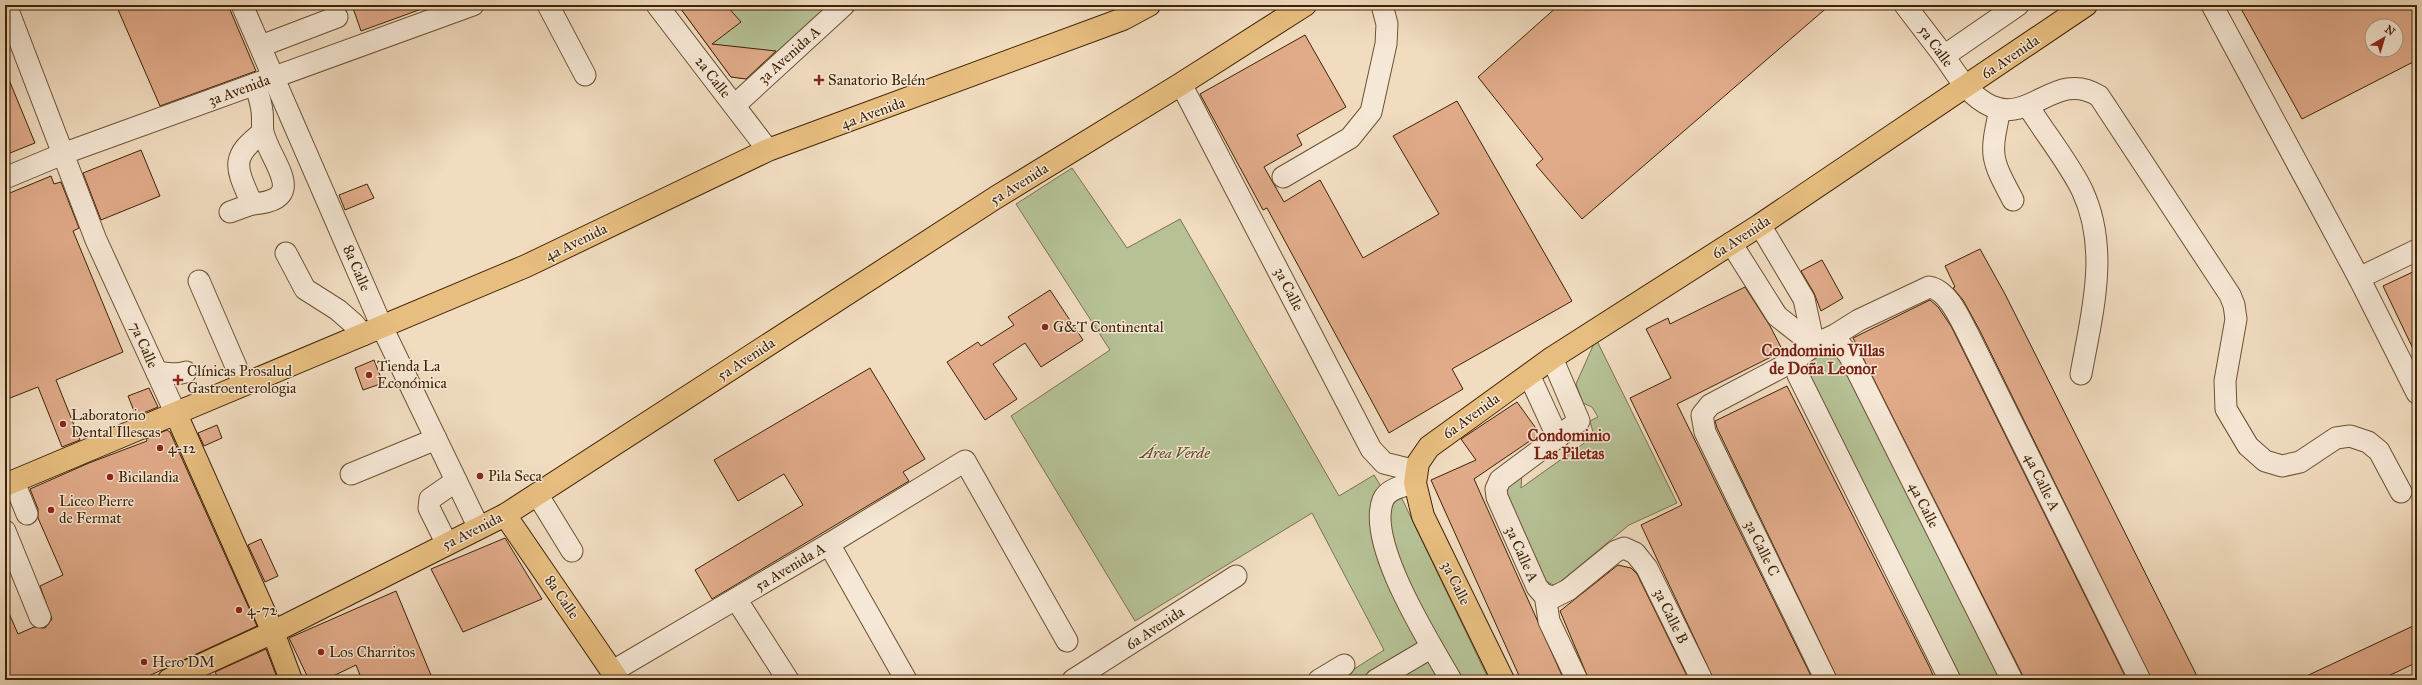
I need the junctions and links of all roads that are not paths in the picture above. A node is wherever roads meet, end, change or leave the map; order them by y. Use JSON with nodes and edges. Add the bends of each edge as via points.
{"nodes":[{"id":1,"x":6,"y":5,"type":"edge"},
{"id":2,"x":242,"y":5,"type":"edge"},
{"id":3,"x":473,"y":5,"type":"edge"},
{"id":4,"x":548,"y":5,"type":"edge"},
{"id":5,"x":657,"y":5,"type":"edge"},
{"id":6,"x":844,"y":5,"type":"edge"},
{"id":7,"x":1149,"y":5,"type":"edge"},
{"id":8,"x":1305,"y":5,"type":"edge"},
{"id":9,"x":1382,"y":5,"type":"edge"},
{"id":10,"x":1905,"y":5,"type":"edge"},
{"id":11,"x":2018,"y":5,"type":"edge"},
{"id":12,"x":2086,"y":5,"type":"edge"},
{"id":13,"x":2212,"y":5,"type":"edge"},
{"id":14,"x":337,"y":17,"type":"dead end"},
{"id":15,"x":261,"y":46,"type":"junction"},
{"id":16,"x":1944,"y":56,"type":"junction"},
{"id":17,"x":585,"y":76,"type":"dead end"},
{"id":18,"x":265,"y":81,"type":"junction"},
{"id":19,"x":1181,"y":84,"type":"junction"},
{"id":20,"x":1965,"y":87,"type":"junction"},
{"id":21,"x":285,"y":102,"type":"junction"},
{"id":22,"x":734,"y":105,"type":"junction"},
{"id":23,"x":2028,"y":106,"type":"junction"},
{"id":24,"x":262,"y":109,"type":"junction"},
{"id":25,"x":2000,"y":109,"type":"junction"},
{"id":26,"x":263,"y":132,"type":"junction"},
{"id":27,"x":768,"y":150,"type":"junction"},
{"id":28,"x":65,"y":153,"type":"junction"},
{"id":29,"x":1283,"y":177,"type":"dead end"},
{"id":30,"x":5,"y":178,"type":"edge"},
{"id":31,"x":2013,"y":200,"type":"dead end"},
{"id":32,"x":252,"y":204,"type":"junction"},
{"id":33,"x":230,"y":212,"type":"dead end"},
{"id":34,"x":1760,"y":225,"type":"junction"},
{"id":35,"x":1731,"y":243,"type":"junction"},
{"id":36,"x":2417,"y":250,"type":"edge"},
{"id":37,"x":286,"y":253,"type":"dead end"},
{"id":38,"x":2359,"y":278,"type":"junction"},
{"id":39,"x":199,"y":281,"type":"dead end"},
{"id":40,"x":372,"y":331,"type":"junction"},
{"id":41,"x":1820,"y":342,"type":"junction"},
{"id":42,"x":1552,"y":358,"type":"junction"},
{"id":43,"x":1795,"y":360,"type":"junction"},
{"id":44,"x":186,"y":372,"type":"dead end"},
{"id":45,"x":157,"y":373,"type":"junction"},
{"id":46,"x":2081,"y":374,"type":"dead end"},
{"id":47,"x":1529,"y":375,"type":"junction"},
{"id":48,"x":2414,"y":382,"type":"edge"},
{"id":49,"x":244,"y":385,"type":"junction"},
{"id":50,"x":176,"y":414,"type":"junction"},
{"id":51,"x":1558,"y":438,"type":"junction"},
{"id":52,"x":436,"y":439,"type":"junction"},
{"id":53,"x":351,"y":474,"type":"dead end"},
{"id":54,"x":1415,"y":477,"type":"junction"},
{"id":55,"x":456,"y":481,"type":"junction"},
{"id":56,"x":9,"y":484,"type":"edge"},
{"id":57,"x":2401,"y":492,"type":"dead end"},
{"id":58,"x":537,"y":494,"type":"junction"},
{"id":59,"x":27,"y":514,"type":"dead end"},
{"id":60,"x":505,"y":514,"type":"junction"},
{"id":61,"x":478,"y":528,"type":"junction"},
{"id":62,"x":5,"y":531,"type":"edge"},
{"id":63,"x":447,"y":544,"type":"junction"},
{"id":64,"x":829,"y":544,"type":"junction"},
{"id":65,"x":572,"y":551,"type":"dead end"},
{"id":66,"x":1236,"y":576,"type":"dead end"},
{"id":67,"x":1553,"y":597,"type":"junction"},
{"id":68,"x":736,"y":599,"type":"junction"},
{"id":69,"x":40,"y":617,"type":"dead end"},
{"id":70,"x":273,"y":632,"type":"junction"},
{"id":71,"x":1067,"y":640,"type":"dead end"},
{"id":72,"x":1432,"y":647,"type":"junction"},
{"id":73,"x":1344,"y":665,"type":"dead end"},
{"id":74,"x":616,"y":676,"type":"edge"},
{"id":75,"x":169,"y":680,"type":"edge"},
{"id":76,"x":291,"y":680,"type":"edge"},
{"id":77,"x":788,"y":680,"type":"edge"},
{"id":78,"x":906,"y":680,"type":"edge"},
{"id":79,"x":1073,"y":680,"type":"edge"},
{"id":80,"x":1319,"y":680,"type":"edge"},
{"id":81,"x":1376,"y":680,"type":"edge"},
{"id":82,"x":1451,"y":680,"type":"edge"},
{"id":83,"x":1503,"y":680,"type":"edge"},
{"id":84,"x":1577,"y":680,"type":"edge"},
{"id":85,"x":1702,"y":680,"type":"edge"},
{"id":86,"x":1826,"y":680,"type":"edge"},
{"id":87,"x":1950,"y":680,"type":"edge"},
{"id":88,"x":2012,"y":680,"type":"edge"},
{"id":89,"x":2140,"y":680,"type":"edge"}],
"edges":[{"from":1,"to":28,"type":"street","name":"7a Calle"},
{"from":2,"to":15,"type":"street","name":"8a Calle"},
{"from":3,"to":18,"type":"street","name":"3a Avenida"},
{"from":4,"to":17,"type":"street"},
{"from":5,"to":22,"type":"street","name":"2a Calle"},
{"from":6,"to":22,"type":"street","name":"3a Avenida A"},
{"from":7,"to":27,"type":"main road","name":"4a Avenida","via":[[1123,19]]},
{"from":8,"to":19,"type":"main road","name":"5a Avenida"},
{"from":9,"to":29,"type":"street","via":[[1387,24],[1386,44],[1371,112],[1350,138]]},
{"from":10,"to":16,"type":"street","name":"5a Calle"},
{"from":11,"to":16,"type":"street"},
{"from":12,"to":20,"type":"main road","name":"6a Avenida"},
{"from":13,"to":38,"type":"street"},
{"from":14,"to":15,"type":"street"},
{"from":15,"to":18,"type":"street","name":"8a Calle"},
{"from":16,"to":20,"type":"street","name":"5a Calle"},
{"from":18,"to":21,"type":"street","name":"8a Calle"},
{"from":18,"to":24,"type":"street"},
{"from":18,"to":28,"type":"street","name":"3a Avenida"},
{"from":19,"to":54,"type":"street","name":"3a Calle","via":[[1371,449],[1384,463]]},
{"from":19,"to":58,"type":"main road","name":"5a Avenida","via":[[995,198]]},
{"from":20,"to":25,"type":"street","name":"5a Calle","via":[[1984,102]]},
{"from":20,"to":34,"type":"main road","name":"6a Avenida"},
{"from":21,"to":24,"type":"street"},
{"from":21,"to":40,"type":"street","name":"8a Calle"},
{"from":22,"to":27,"type":"street","name":"2a Calle"},
{"from":23,"to":25,"type":"street","via":[[2010,110]]},
{"from":23,"to":46,"type":"street","via":[[2081,188],[2089,206],[2094,228],[2098,259]]},
{"from":23,"to":57,"type":"street","via":[[2069,88],[2080,88],[2099,96],[2225,287],[2234,305],[2236,319],[2224,381],[2226,409],[2248,446],[2266,461],[2282,466],[2300,462],[2336,438],[2350,436],[2368,442],[2379,451]]},
{"from":24,"to":26,"type":"street"},
{"from":25,"to":31,"type":"street","via":[[1992,153]]},
{"from":26,"to":32,"type":"street","via":[[245,146],[238,158],[238,166]]},
{"from":26,"to":32,"type":"street","via":[[285,181],[284,191],[270,201]]},
{"from":27,"to":40,"type":"main road","name":"4a Avenida","via":[[526,266]]},
{"from":28,"to":30,"type":"street","name":"3a Avenida"},
{"from":28,"to":45,"type":"street","name":"7a Calle","via":[[96,240]]},
{"from":32,"to":33,"type":"street"},
{"from":34,"to":35,"type":"main road","name":"6a Avenida"},
{"from":34,"to":41,"type":"street","via":[[1804,298]]},
{"from":35,"to":41,"type":"street","name":"4a Calle","via":[[1777,316]]},
{"from":35,"to":42,"type":"main road","name":"6a Avenida"},
{"from":36,"to":38,"type":"street"},
{"from":37,"to":40,"type":"street","via":[[305,289],[338,310],[354,324]]},
{"from":38,"to":48,"type":"street"},
{"from":39,"to":49,"type":"street"},
{"from":40,"to":49,"type":"main road","name":"4a Avenida"},
{"from":40,"to":52,"type":"street","name":"8a Calle"},
{"from":41,"to":43,"type":"street"},
{"from":41,"to":88,"type":"street","name":"4a Calle","via":[[1839,343],[1849,355]]},
{"from":41,"to":89,"type":"street","name":"4a Calle A","via":[[1921,289],[1928,286],[1937,290],[1953,308],[1975,348]]},
{"from":42,"to":47,"type":"main road","name":"6a Avenida"},
{"from":42,"to":51,"type":"street","via":[[1579,421]]},
{"from":43,"to":86,"type":"street","name":"3a Calle C","via":[[1710,405],[1702,415],[1705,432]]},
{"from":43,"to":87,"type":"street","via":[[1798,375]]},
{"from":44,"to":45,"type":"street","via":[[174,375],[166,372]]},
{"from":45,"to":50,"type":"street","name":"7a Calle"},
{"from":47,"to":51,"type":"street"},
{"from":47,"to":54,"type":"main road","name":"6a Avenida","via":[[1429,447]]},
{"from":49,"to":50,"type":"main road","name":"4a Avenida"},
{"from":50,"to":56,"type":"main road","name":"4a Avenida"},
{"from":50,"to":70,"type":"main road","name":"7a Calle"},
{"from":51,"to":67,"type":"street","name":"3a Calle A","via":[[1498,482],[1497,497],[1537,587],[1543,594]]},
{"from":52,"to":53,"type":"street"},
{"from":52,"to":55,"type":"street","name":"8a Calle"},
{"from":54,"to":72,"type":"street","via":[[1388,494],[1383,500],[1380,519],[1385,548],[1398,582]]},
{"from":54,"to":83,"type":"main road","name":"3a Calle","via":[[1423,516]]},
{"from":55,"to":61,"type":"street","name":"8a Calle"},
{"from":55,"to":63,"type":"street","via":[[430,499],[429,508]]},
{"from":56,"to":59,"type":"street"},
{"from":58,"to":60,"type":"main road","name":"5a Avenida"},
{"from":58,"to":65,"type":"street"},
{"from":60,"to":61,"type":"main road","name":"5a Avenida"},
{"from":60,"to":74,"type":"main road","name":"8a Calle"},
{"from":61,"to":63,"type":"main road","name":"5a Avenida"},
{"from":62,"to":69,"type":"street"},
{"from":63,"to":70,"type":"main road","name":"5a Avenida"},
{"from":64,"to":68,"type":"street","name":"5a Avenida A"},
{"from":64,"to":71,"type":"street","name":"5a Avenida A","via":[[965,461]]},
{"from":64,"to":78,"type":"street"},
{"from":66,"to":79,"type":"street","name":"6a Avenida"},
{"from":67,"to":84,"type":"street","name":"3a Calle A","via":[[1546,603],[1550,621]]},
{"from":67,"to":85,"type":"street","name":"3a Calle B","via":[[1568,590],[1620,549],[1630,550],[1635,553],[1652,579]]},
{"from":68,"to":74,"type":"street","name":"5a Avenida A"},
{"from":68,"to":77,"type":"street"},
{"from":70,"to":75,"type":"main road","name":"5a Avenida"},
{"from":70,"to":76,"type":"main road","name":"7a Calle"},
{"from":72,"to":81,"type":"street"},
{"from":72,"to":82,"type":"street"},
{"from":73,"to":80,"type":"street"}]}
